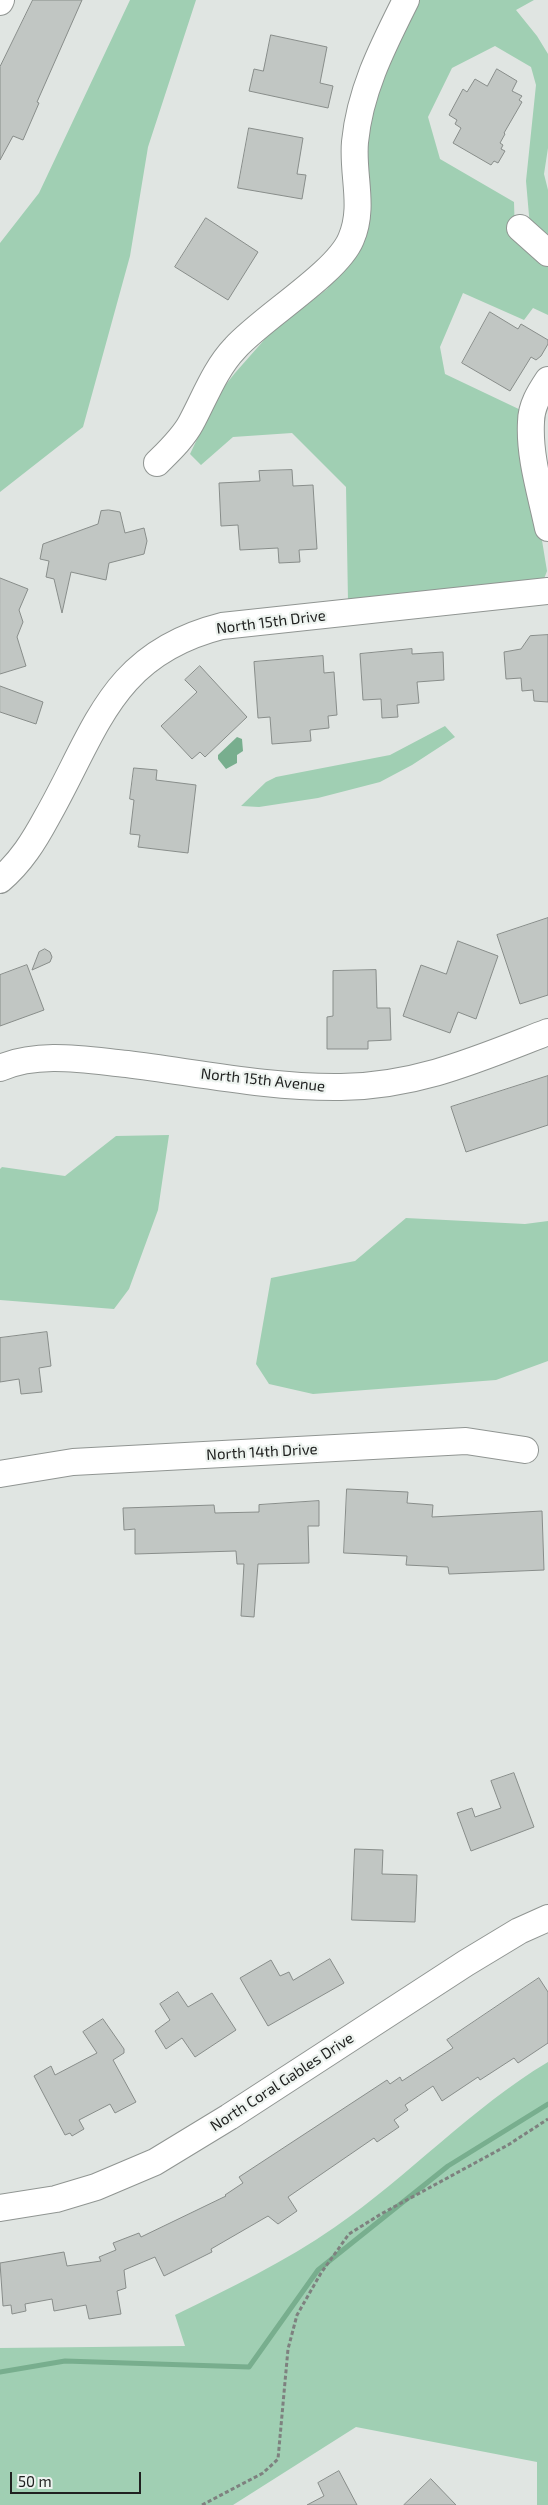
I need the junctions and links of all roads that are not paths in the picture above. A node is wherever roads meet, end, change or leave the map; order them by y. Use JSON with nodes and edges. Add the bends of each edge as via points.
{"nodes":[{"id":1,"x":406,"y":0,"type":"edge"},
{"id":2,"x":520,"y":228,"type":"dead end"},
{"id":3,"x":548,"y":253,"type":"edge"},
{"id":4,"x":548,"y":380,"type":"edge"},
{"id":5,"x":157,"y":463,"type":"dead end"},
{"id":6,"x":548,"y":528,"type":"edge"},
{"id":7,"x":548,"y":591,"type":"edge"},
{"id":8,"x":0,"y":880,"type":"edge"},
{"id":9,"x":548,"y":1032,"type":"edge"},
{"id":10,"x":0,"y":1068,"type":"edge"},
{"id":11,"x":525,"y":1450,"type":"dead end"},
{"id":12,"x":0,"y":1474,"type":"edge"},
{"id":13,"x":548,"y":1918,"type":"edge"},
{"id":14,"x":0,"y":2208,"type":"edge"}],
"edges":[{"from":1,"to":5,"type":"street","via":[[370,74],[360,105],[355,144],[358,221],[350,242],[338,260],[261,322],[234,349],[203,396],[190,424]]},
{"from":2,"to":3,"type":"street"},
{"from":4,"to":6,"type":"street","via":[[537,397],[530,421]]},
{"from":7,"to":8,"type":"street","name":"North 15th Drive","via":[[222,626],[170,645],[134,671],[101,712],[30,848]]},
{"from":9,"to":10,"type":"street","name":"North 15th Avenue","via":[[426,1077],[342,1087],[289,1085],[73,1058],[27,1061]]},
{"from":11,"to":12,"type":"street","name":"North 14th Drive","via":[[466,1441],[73,1462]]},
{"from":13,"to":14,"type":"street","name":"North Coral Gables Drive","via":[[519,1931],[466,1963],[155,2162],[96,2187],[56,2199]]}]}
